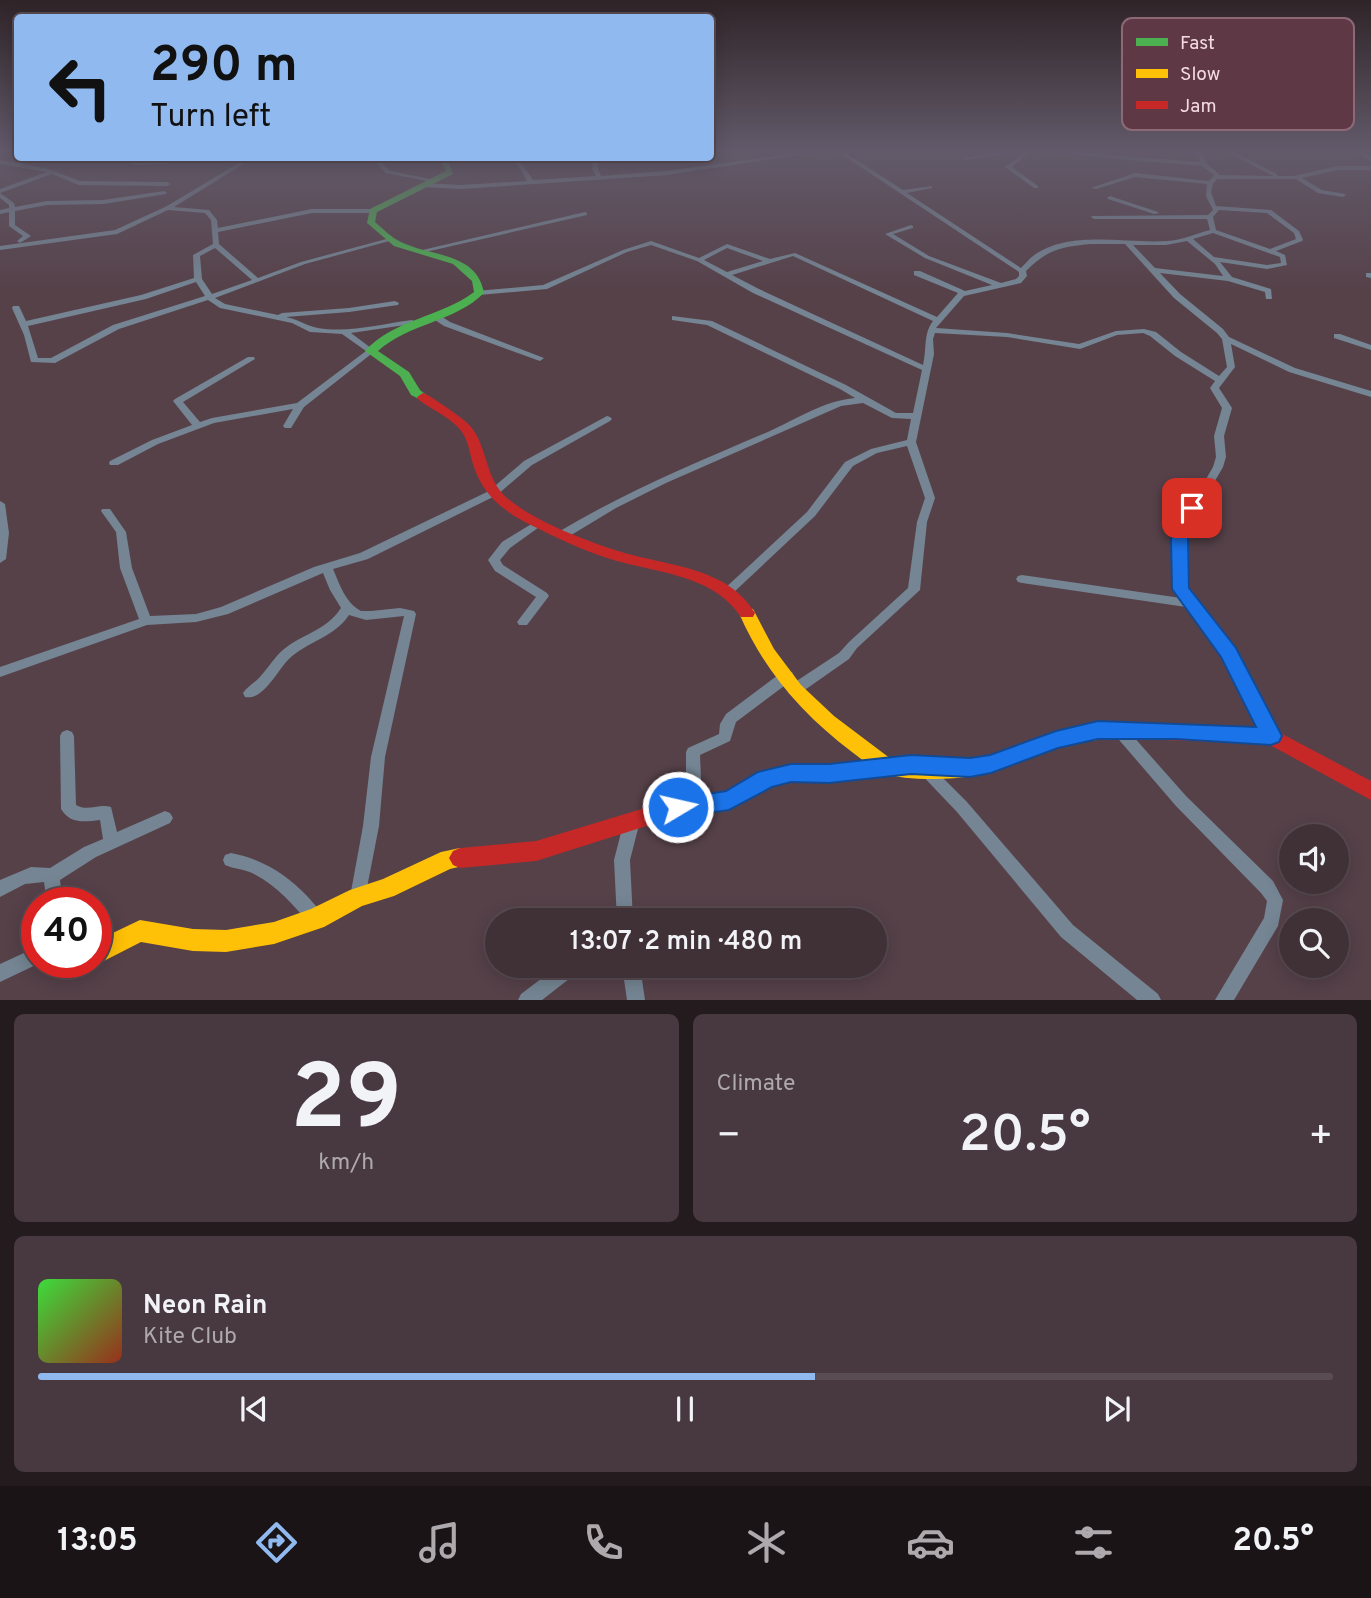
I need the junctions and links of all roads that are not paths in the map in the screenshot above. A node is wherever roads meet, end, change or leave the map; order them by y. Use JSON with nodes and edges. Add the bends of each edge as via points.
{"nodes":[{"id":1,"x":5,"y":197,"type":"edge"},
{"id":2,"x":139,"y":197,"type":"edge"},
{"id":3,"x":187,"y":197,"type":"edge"},
{"id":4,"x":401,"y":197,"type":"edge"},
{"id":5,"x":908,"y":197,"type":"edge"},
{"id":6,"x":1207,"y":197,"type":"edge"},
{"id":7,"x":1110,"y":198,"type":"dead end"},
{"id":8,"x":169,"y":208,"type":"junction"},
{"id":9,"x":1216,"y":208,"type":"junction"},
{"id":10,"x":12,"y":210,"type":"junction"},
{"id":11,"x":373,"y":211,"type":"junction"},
{"id":12,"x":0,"y":212,"type":"edge"},
{"id":13,"x":585,"y":214,"type":"dead end"},
{"id":14,"x":1158,"y":215,"type":"junction"},
{"id":15,"x":1094,"y":217,"type":"dead end"},
{"id":16,"x":1210,"y":217,"type":"junction"},
{"id":17,"x":911,"y":227,"type":"dead end"},
{"id":18,"x":215,"y":231,"type":"junction"},
{"id":19,"x":1213,"y":231,"type":"junction"},
{"id":20,"x":1188,"y":239,"type":"junction"},
{"id":21,"x":390,"y":240,"type":"junction"},
{"id":22,"x":1126,"y":241,"type":"junction"},
{"id":23,"x":14,"y":244,"type":"junction"},
{"id":24,"x":216,"y":246,"type":"junction"},
{"id":25,"x":0,"y":248,"type":"edge"},
{"id":26,"x":1273,"y":250,"type":"junction"},
{"id":27,"x":421,"y":251,"type":"junction"},
{"id":28,"x":1213,"y":259,"type":"junction"},
{"id":29,"x":699,"y":260,"type":"junction"},
{"id":30,"x":770,"y":261,"type":"junction"},
{"id":31,"x":1152,"y":270,"type":"junction"},
{"id":32,"x":1022,"y":271,"type":"junction"},
{"id":33,"x":917,"y":273,"type":"dead end"},
{"id":34,"x":725,"y":275,"type":"junction"},
{"id":35,"x":198,"y":279,"type":"junction"},
{"id":36,"x":1229,"y":279,"type":"junction"},
{"id":37,"x":257,"y":281,"type":"junction"},
{"id":38,"x":1000,"y":285,"type":"junction"},
{"id":39,"x":479,"y":293,"type":"junction"},
{"id":40,"x":964,"y":293,"type":"junction"},
{"id":41,"x":209,"y":297,"type":"junction"},
{"id":42,"x":1269,"y":297,"type":"dead end"},
{"id":43,"x":395,"y":303,"type":"dead end"},
{"id":44,"x":16,"y":308,"type":"dead end"},
{"id":45,"x":268,"y":316,"type":"junction"},
{"id":46,"x":435,"y":316,"type":"junction"},
{"id":47,"x":675,"y":317,"type":"dead end"},
{"id":48,"x":412,"y":322,"type":"junction"},
{"id":49,"x":24,"y":324,"type":"junction"},
{"id":50,"x":934,"y":325,"type":"junction"},
{"id":51,"x":344,"y":332,"type":"junction"},
{"id":52,"x":1338,"y":336,"type":"dead end"},
{"id":53,"x":1226,"y":339,"type":"junction"},
{"id":54,"x":1371,"y":348,"type":"edge"},
{"id":55,"x":371,"y":351,"type":"junction"},
{"id":56,"x":540,"y":358,"type":"dead end"},
{"id":57,"x":251,"y":359,"type":"dead end"},
{"id":58,"x":926,"y":369,"type":"junction"},
{"id":59,"x":1219,"y":380,"type":"junction"},
{"id":60,"x":1369,"y":391,"type":"edge"},
{"id":61,"x":864,"y":400,"type":"junction"},
{"id":62,"x":300,"y":405,"type":"junction"},
{"id":63,"x":914,"y":416,"type":"junction"},
{"id":64,"x":607,"y":419,"type":"dead end"},
{"id":65,"x":198,"y":426,"type":"junction"},
{"id":66,"x":288,"y":426,"type":"dead end"},
{"id":67,"x":911,"y":442,"type":"junction"},
{"id":68,"x":114,"y":463,"type":"dead end"},
{"id":69,"x":493,"y":493,"type":"junction"},
{"id":70,"x":0,"y":504,"type":"edge"},
{"id":71,"x":106,"y":511,"type":"dead end"},
{"id":72,"x":538,"y":523,"type":"junction"},
{"id":73,"x":564,"y":534,"type":"junction"},
{"id":74,"x":0,"y":559,"type":"edge"},
{"id":75,"x":326,"y":567,"type":"junction"},
{"id":76,"x":1021,"y":579,"type":"dead end"},
{"id":77,"x":729,"y":590,"type":"junction"},
{"id":78,"x":1190,"y":603,"type":"junction"},
{"id":79,"x":347,"y":609,"type":"junction"},
{"id":80,"x":146,"y":621,"type":"junction"},
{"id":81,"x":523,"y":622,"type":"dead end"},
{"id":82,"x":0,"y":672,"type":"edge"},
{"id":83,"x":787,"y":676,"type":"junction"},
{"id":84,"x":794,"y":690,"type":"junction"},
{"id":85,"x":250,"y":693,"type":"dead end"},
{"id":86,"x":1119,"y":730,"type":"junction"},
{"id":87,"x":67,"y":736,"type":"dead end"},
{"id":88,"x":1271,"y":736,"type":"junction"},
{"id":89,"x":889,"y":766,"type":"junction"},
{"id":90,"x":922,"y":766,"type":"junction"},
{"id":91,"x":1370,"y":789,"type":"edge"},
{"id":92,"x":694,"y":804,"type":"junction"},
{"id":93,"x":165,"y":818,"type":"dead end"},
{"id":94,"x":632,"y":821,"type":"junction"},
{"id":95,"x":111,"y":843,"type":"junction"},
{"id":96,"x":231,"y":860,"type":"dead end"},
{"id":97,"x":51,"y":876,"type":"junction"},
{"id":98,"x":53,"y":887,"type":"edge"},
{"id":99,"x":0,"y":889,"type":"edge"},
{"id":100,"x":358,"y":897,"type":"junction"},
{"id":101,"x":624,"y":908,"type":"edge"},
{"id":102,"x":316,"y":919,"type":"junction"},
{"id":103,"x":112,"y":945,"type":"edge"},
{"id":104,"x":21,"y":963,"type":"edge"},
{"id":105,"x":0,"y":973,"type":"edge"},
{"id":106,"x":556,"y":978,"type":"edge"},
{"id":107,"x":633,"y":978,"type":"edge"},
{"id":108,"x":527,"y":999,"type":"edge"},
{"id":109,"x":636,"y":999,"type":"edge"},
{"id":110,"x":1152,"y":999,"type":"edge"},
{"id":111,"x":1224,"y":999,"type":"edge"}],
"edges":[{"from":1,"to":10,"type":"street"},
{"from":2,"to":10,"type":"street"},
{"from":3,"to":8,"type":"street"},
{"from":4,"to":11,"type":"street"},
{"from":5,"to":32,"type":"street"},
{"from":6,"to":9,"type":"street"},
{"from":7,"to":14,"type":"street"},
{"from":8,"to":18,"type":"street","via":[[208,211]]},
{"from":8,"to":23,"type":"street","via":[[117,232]]},
{"from":9,"to":16,"type":"street"},
{"from":9,"to":26,"type":"street","via":[[1273,213],[1297,232],[1300,240]]},
{"from":10,"to":12,"type":"street"},
{"from":10,"to":23,"type":"street","via":[[12,226],[28,236]]},
{"from":11,"to":18,"type":"street","via":[[312,211]]},
{"from":11,"to":21,"type":"street","via":[[371,223]]},
{"from":13,"to":27,"type":"street"},
{"from":14,"to":15,"type":"street"},
{"from":14,"to":16,"type":"street"},
{"from":16,"to":19,"type":"street"},
{"from":17,"to":38,"type":"street","via":[[888,234],[927,257]]},
{"from":18,"to":24,"type":"street"},
{"from":19,"to":20,"type":"street"},
{"from":19,"to":26,"type":"street"},
{"from":20,"to":22,"type":"street"},
{"from":20,"to":28,"type":"street"},
{"from":21,"to":27,"type":"street"},
{"from":21,"to":37,"type":"street","via":[[303,263]]},
{"from":22,"to":31,"type":"street"},
{"from":22,"to":32,"type":"street","via":[[1072,244],[1045,254]]},
{"from":23,"to":25,"type":"street"},
{"from":24,"to":35,"type":"street","via":[[196,255]]},
{"from":24,"to":37,"type":"street"},
{"from":26,"to":28,"type":"street","via":[[1283,256],[1285,264],[1267,267]]},
{"from":27,"to":39,"type":"street","via":[[469,271],[477,280]]},
{"from":28,"to":36,"type":"street"},
{"from":29,"to":30,"type":"street","via":[[727,246]]},
{"from":29,"to":34,"type":"street"},
{"from":29,"to":39,"type":"street","via":[[643,244],[544,287]]},
{"from":30,"to":34,"type":"street"},
{"from":30,"to":50,"type":"street","via":[[793,254]]},
{"from":31,"to":36,"type":"street"},
{"from":31,"to":53,"type":"street"},
{"from":32,"to":38,"type":"street","via":[[1018,281]]},
{"from":33,"to":40,"type":"street"},
{"from":34,"to":58,"type":"street"},
{"from":35,"to":41,"type":"street"},
{"from":35,"to":49,"type":"street","via":[[143,297]]},
{"from":36,"to":42,"type":"street","via":[[1268,291]]},
{"from":37,"to":41,"type":"street"},
{"from":38,"to":40,"type":"street"},
{"from":39,"to":46,"type":"street","via":[[470,304]]},
{"from":40,"to":50,"type":"street"},
{"from":41,"to":45,"type":"street","via":[[228,308]]},
{"from":41,"to":49,"type":"street","via":[[107,331],[52,361],[34,360]]},
{"from":43,"to":45,"type":"street"},
{"from":44,"to":49,"type":"street"},
{"from":45,"to":51,"type":"street","via":[[313,330]]},
{"from":46,"to":48,"type":"street"},
{"from":46,"to":56,"type":"street"},
{"from":47,"to":61,"type":"street","via":[[709,323]]},
{"from":48,"to":51,"type":"street"},
{"from":48,"to":55,"type":"street","via":[[382,338]]},
{"from":50,"to":58,"type":"street"},
{"from":50,"to":59,"type":"street","via":[[1080,346],[1116,333],[1144,331]]},
{"from":51,"to":55,"type":"street"},
{"from":52,"to":54,"type":"street"},
{"from":53,"to":59,"type":"street","via":[[1231,367]]},
{"from":53,"to":60,"type":"street","via":[[1292,370]]},
{"from":55,"to":62,"type":"street"},
{"from":55,"to":69,"type":"street","via":[[405,374],[415,392],[467,430],[477,464]]},
{"from":57,"to":65,"type":"street","via":[[178,401]]},
{"from":58,"to":63,"type":"street"},
{"from":59,"to":78,"type":"street","via":[[1214,388],[1227,413],[1219,436],[1221,457],[1184,522],[1180,539],[1179,581]]},
{"from":61,"to":63,"type":"street","via":[[895,416]]},
{"from":61,"to":73,"type":"street","via":[[824,410],[698,462]]},
{"from":62,"to":65,"type":"street"},
{"from":62,"to":66,"type":"street"},
{"from":63,"to":67,"type":"street"},
{"from":64,"to":69,"type":"street","via":[[528,463]]},
{"from":65,"to":68,"type":"street"},
{"from":67,"to":77,"type":"street","via":[[874,450],[849,464],[811,514]]},
{"from":67,"to":84,"type":"street","via":[[930,498],[922,522],[916,586],[844,656]]},
{"from":69,"to":72,"type":"street"},
{"from":69,"to":75,"type":"street","via":[[400,541]]},
{"from":70,"to":74,"type":"street","via":[[4,533]]},
{"from":71,"to":80,"type":"street","via":[[121,532],[126,568]]},
{"from":72,"to":73,"type":"street"},
{"from":72,"to":81,"type":"street","via":[[506,545],[494,560],[543,596]]},
{"from":73,"to":77,"type":"street","via":[[608,555]]},
{"from":75,"to":79,"type":"street"},
{"from":75,"to":80,"type":"street","via":[[224,611]]},
{"from":76,"to":78,"type":"street"},
{"from":77,"to":83,"type":"street","via":[[744,606],[757,640]]},
{"from":78,"to":88,"type":"street","via":[[1229,653]]},
{"from":79,"to":85,"type":"street","via":[[327,634],[284,656],[263,685]]},
{"from":79,"to":100,"type":"street","via":[[364,617],[410,614],[378,757]]},
{"from":80,"to":82,"type":"street"},
{"from":83,"to":84,"type":"street"},
{"from":83,"to":92,"type":"street","via":[[731,718],[726,737],[693,752]]},
{"from":84,"to":89,"type":"street","via":[[827,724]]},
{"from":86,"to":88,"type":"street"},
{"from":86,"to":90,"type":"street","via":[[1080,733],[970,768]]},
{"from":86,"to":111,"type":"street","via":[[1275,900],[1272,920]]},
{"from":87,"to":95,"type":"street","via":[[69,809],[82,817],[106,812]]},
{"from":88,"to":91,"type":"street"},
{"from":89,"to":90,"type":"street"},
{"from":89,"to":92,"type":"street","via":[[776,776],[729,800]]},
{"from":90,"to":110,"type":"street","via":[[1060,923]]},
{"from":92,"to":94,"type":"street"},
{"from":93,"to":95,"type":"street"},
{"from":94,"to":100,"type":"street","via":[[536,851],[447,859]]},
{"from":94,"to":101,"type":"street","via":[[622,860]]},
{"from":95,"to":97,"type":"street"},
{"from":96,"to":102,"type":"street","via":[[259,866],[303,902]]},
{"from":97,"to":98,"type":"street"},
{"from":97,"to":99,"type":"street","via":[[31,873]]},
{"from":100,"to":102,"type":"street"},
{"from":102,"to":103,"type":"street","via":[[274,933],[226,941],[140,931]]},
{"from":104,"to":105,"type":"street"},
{"from":106,"to":108,"type":"street"},
{"from":107,"to":109,"type":"street"}]}
